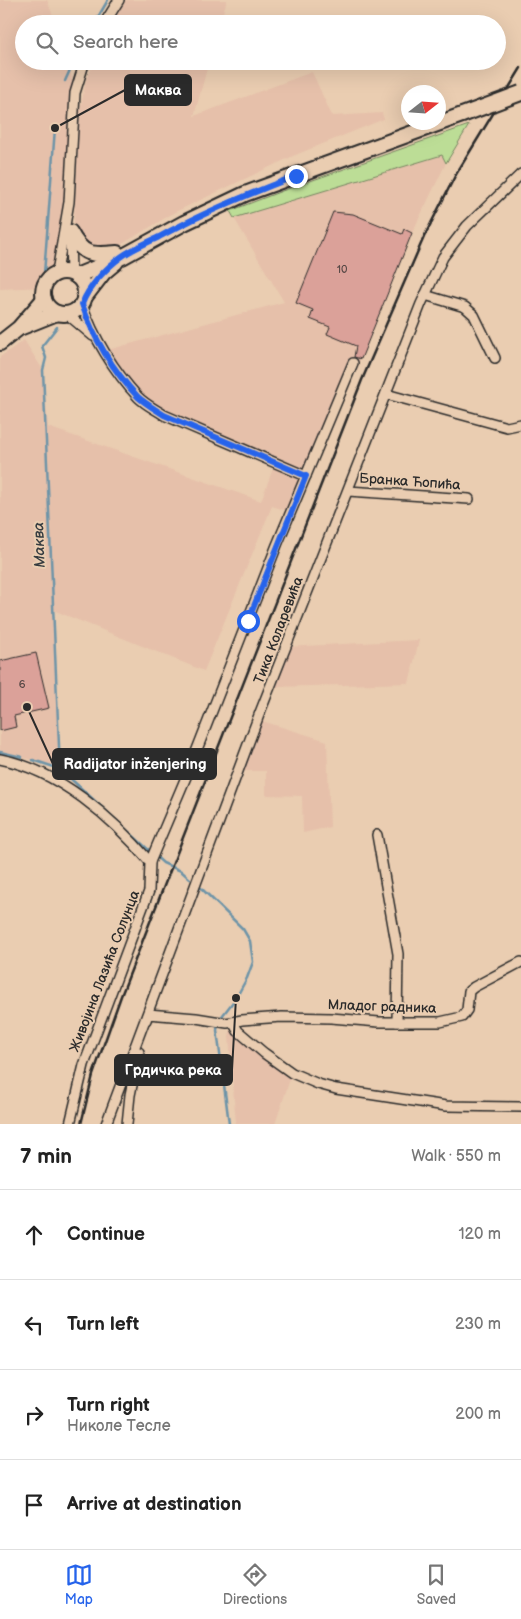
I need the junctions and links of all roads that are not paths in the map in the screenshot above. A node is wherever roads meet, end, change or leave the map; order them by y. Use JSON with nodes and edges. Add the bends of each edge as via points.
{"nodes":[{"id":1,"x":119,"y":0,"type":"edge"},
{"id":2,"x":110,"y":15,"type":"edge"},
{"id":3,"x":82,"y":70,"type":"edge"},
{"id":4,"x":521,"y":93,"type":"edge"},
{"id":5,"x":521,"y":174,"type":"edge"},
{"id":6,"x":68,"y":202,"type":"junction"},
{"id":7,"x":70,"y":232,"type":"junction"},
{"id":8,"x":126,"y":254,"type":"junction"},
{"id":9,"x":54,"y":275,"type":"junction"},
{"id":10,"x":73,"y":275,"type":"junction"},
{"id":11,"x":425,"y":295,"type":"junction"},
{"id":12,"x":44,"y":299,"type":"junction"},
{"id":13,"x":83,"y":301,"type":"junction"},
{"id":14,"x":62,"y":313,"type":"junction"},
{"id":15,"x":19,"y":328,"type":"junction"},
{"id":16,"x":97,"y":340,"type":"junction"},
{"id":17,"x":0,"y":343,"type":"edge"},
{"id":18,"x":496,"y":358,"type":"dead end"},
{"id":19,"x":353,"y":363,"type":"dead end"},
{"id":20,"x":386,"y":394,"type":"junction"},
{"id":21,"x":521,"y":424,"type":"edge"},
{"id":22,"x":306,"y":476,"type":"junction"},
{"id":23,"x":348,"y":491,"type":"junction"},
{"id":24,"x":469,"y":499,"type":"dead end"},
{"id":25,"x":0,"y":759,"type":"edge"},
{"id":26,"x":377,"y":835,"type":"dead end"},
{"id":27,"x":151,"y":860,"type":"junction"},
{"id":28,"x":521,"y":962,"type":"edge"},
{"id":29,"x":148,"y":1014,"type":"junction"},
{"id":30,"x":233,"y":1022,"type":"junction"},
{"id":31,"x":397,"y":1022,"type":"junction"},
{"id":32,"x":521,"y":1107,"type":"edge"},
{"id":33,"x":70,"y":1124,"type":"edge"},
{"id":34,"x":106,"y":1124,"type":"edge"},
{"id":35,"x":127,"y":1124,"type":"edge"}],
"edges":[{"from":1,"to":2,"type":"street"},
{"from":3,"to":6,"type":"street","via":[[75,93]]},
{"from":4,"to":8,"type":"main road","bridge":true,"via":[[245,194]]},
{"from":5,"to":11,"type":"street","name":"Тика Коларевића","via":[[466,226],[442,257]]},
{"from":6,"to":7,"type":"street"},
{"from":6,"to":9,"type":"street"},
{"from":7,"to":8,"type":"main road","via":[[81,249],[88,253]]},
{"from":7,"to":10,"type":"street"},
{"from":8,"to":10,"type":"main road"},
{"from":8,"to":13,"type":"main road","via":[[104,272]]},
{"from":9,"to":10,"type":"main road"},
{"from":9,"to":12,"type":"main road","via":[[44,287]]},
{"from":10,"to":13,"type":"main road","via":[[83,286]]},
{"from":11,"to":18,"type":"street","via":[[465,307],[474,315]]},
{"from":11,"to":20,"type":"street","name":"Тика Коларевића"},
{"from":12,"to":14,"type":"main road","via":[[51,310]]},
{"from":12,"to":15,"type":"main road"},
{"from":13,"to":14,"type":"main road","via":[[78,308]]},
{"from":13,"to":16,"type":"street","via":[[87,320]]},
{"from":14,"to":15,"type":"main road"},
{"from":14,"to":16,"type":"street"},
{"from":15,"to":17,"type":"main road"},
{"from":16,"to":22,"type":"street","via":[[128,385],[147,404],[164,415]]},
{"from":19,"to":22,"type":"street"},
{"from":20,"to":21,"type":"street","via":[[507,428]]},
{"from":20,"to":23,"type":"street","name":"Тика Коларевића"},
{"from":22,"to":27,"type":"street"},
{"from":23,"to":24,"type":"street","name":"Бранка Ћопића"},
{"from":23,"to":29,"type":"street","name":"Тика Коларевића","via":[[259,716]]},
{"from":25,"to":27,"type":"street","via":[[37,771],[83,798]]},
{"from":26,"to":31,"type":"street","via":[[398,954]]},
{"from":27,"to":33,"type":"street","name":"Живојина Лазића Солунца","via":[[149,891],[84,1065]]},
{"from":28,"to":31,"type":"street","name":"Младог радника","via":[[469,991],[467,1010],[462,1016],[440,1022]]},
{"from":29,"to":30,"type":"street","name":"Младог радника"},
{"from":29,"to":34,"type":"street","name":"Тика Коларевића"},
{"from":29,"to":35,"type":"street"},
{"from":30,"to":31,"type":"street","name":"Младог радника","via":[[282,1017]]},
{"from":30,"to":32,"type":"street","via":[[238,1031],[264,1053],[292,1073],[318,1084],[446,1106]]}]}
